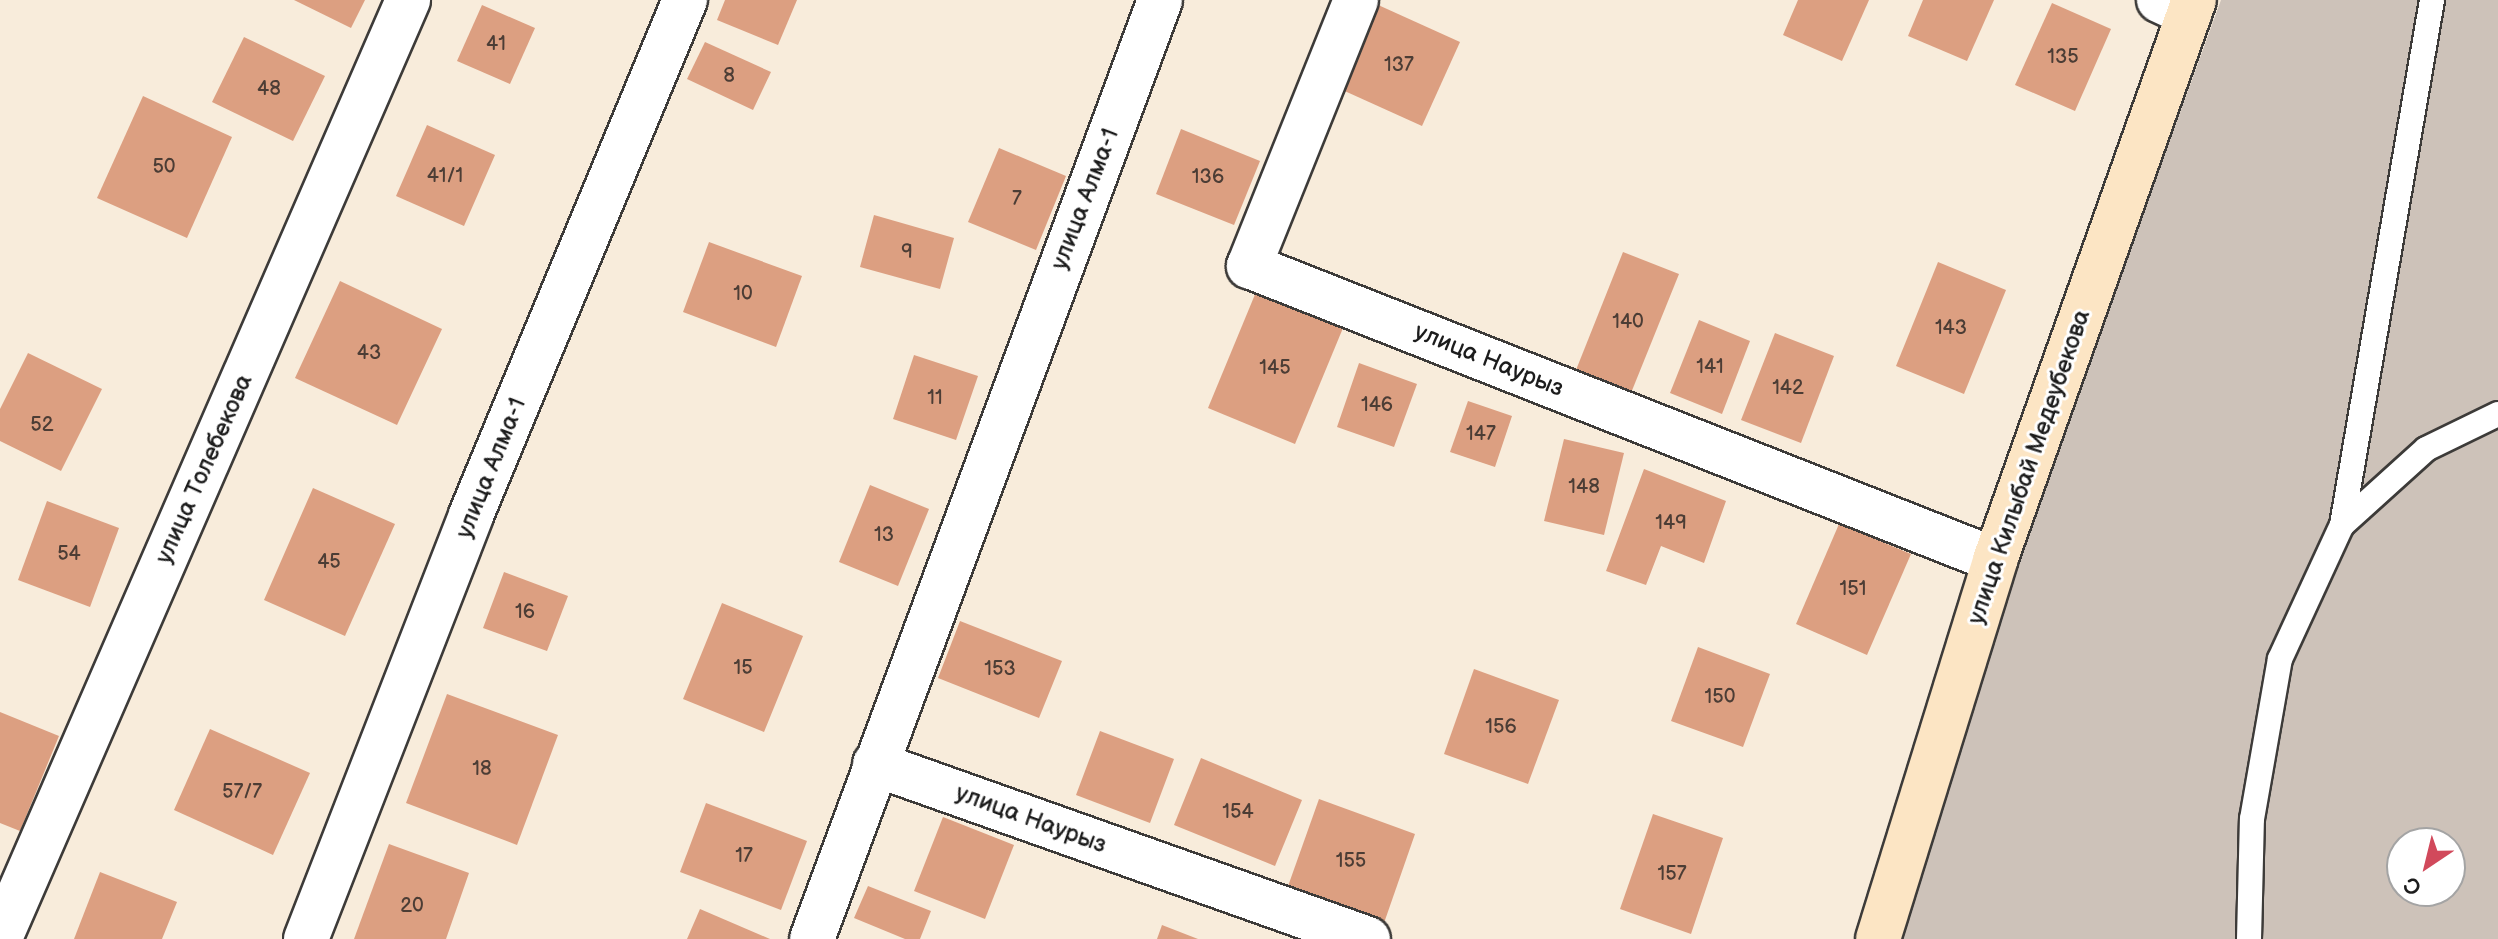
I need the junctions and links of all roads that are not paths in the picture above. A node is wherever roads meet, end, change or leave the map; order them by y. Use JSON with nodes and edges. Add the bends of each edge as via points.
{"nodes":[{"id":1,"x":408,"y":0,"type":"edge"},
{"id":2,"x":685,"y":0,"type":"edge"},
{"id":3,"x":1160,"y":0,"type":"edge"},
{"id":4,"x":1356,"y":0,"type":"edge"},
{"id":5,"x":2432,"y":0,"type":"edge"},
{"id":6,"x":2181,"y":5,"type":"edge"},
{"id":7,"x":2498,"y":414,"type":"edge"},
{"id":8,"x":2342,"y":525,"type":"junction"},
{"id":9,"x":1995,"y":560,"type":"junction"},
{"id":10,"x":875,"y":764,"type":"junction"},
{"id":11,"x":0,"y":938,"type":"edge"},
{"id":12,"x":306,"y":939,"type":"edge"},
{"id":13,"x":812,"y":939,"type":"edge"},
{"id":14,"x":1368,"y":939,"type":"edge"},
{"id":15,"x":1878,"y":939,"type":"edge"},
{"id":16,"x":2249,"y":939,"type":"edge"}],
"edges":[{"from":1,"to":11,"type":"street","name":"улица Толебекова"},
{"from":2,"to":12,"type":"street","name":"улица Алма-1","via":[[471,515]]},
{"from":3,"to":10,"type":"street","name":"улица Алма-1"},
{"from":4,"to":9,"type":"street","name":"улица Наурыз","via":[[1249,266]]},
{"from":5,"to":8,"type":"lane"},
{"from":6,"to":9,"type":"main road","name":"улица Килыбай Медеубекова"},
{"from":7,"to":8,"type":"lane","via":[[2426,449]]},
{"from":8,"to":16,"type":"lane","via":[[2280,659],[2252,819]]},
{"from":9,"to":15,"type":"main road","name":"улица Килыбай Медеубекова"},
{"from":10,"to":13,"type":"street","name":"улица Алма-1"},
{"from":10,"to":14,"type":"street","name":"улица Наурыз"}]}
